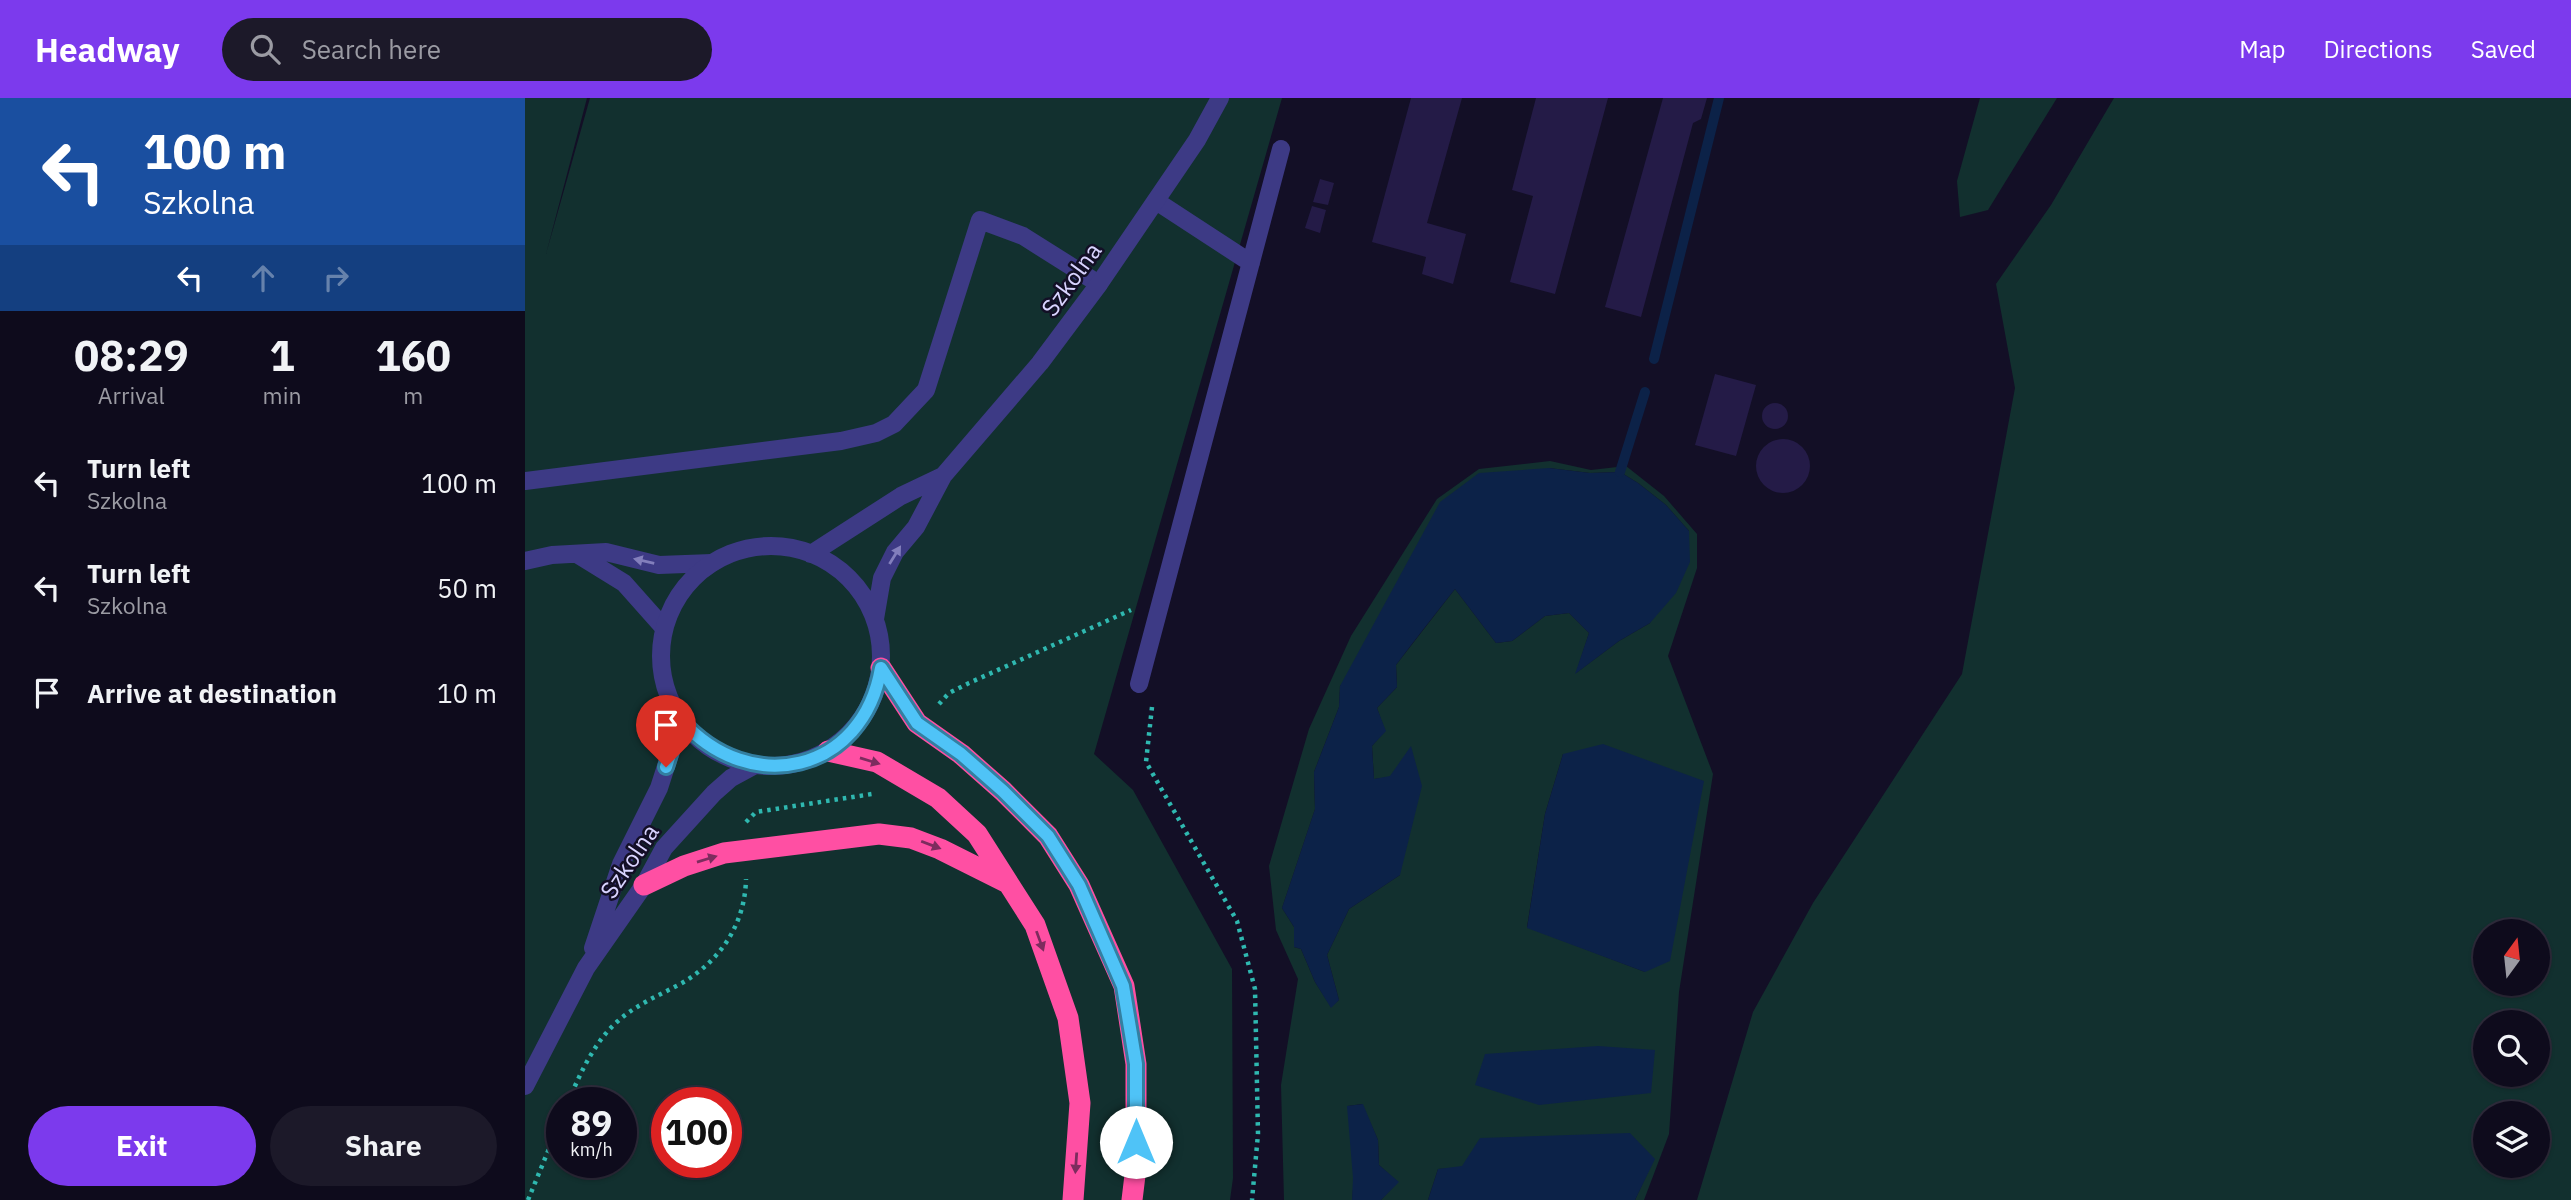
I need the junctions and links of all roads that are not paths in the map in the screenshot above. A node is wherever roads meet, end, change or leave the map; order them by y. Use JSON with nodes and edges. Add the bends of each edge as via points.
{"nodes":[{"id":1,"x":1220,"y":98,"type":"edge"},
{"id":2,"x":1281,"y":149,"type":"dead end"},
{"id":3,"x":1156,"y":201,"type":"junction"},
{"id":4,"x":1251,"y":263,"type":"junction"},
{"id":5,"x":1099,"y":284,"type":"junction"},
{"id":6,"x":943,"y":476,"type":"junction"},
{"id":7,"x":525,"y":481,"type":"edge"},
{"id":8,"x":576,"y":554,"type":"junction"},
{"id":9,"x":811,"y":554,"type":"junction"},
{"id":10,"x":525,"y":561,"type":"edge"},
{"id":11,"x":712,"y":563,"type":"junction"},
{"id":12,"x":875,"y":619,"type":"junction"},
{"id":13,"x":664,"y":628,"type":"junction"},
{"id":14,"x":881,"y":668,"type":"junction"},
{"id":15,"x":1141,"y":678,"type":"road end"},
{"id":16,"x":681,"y":720,"type":"junction"},
{"id":17,"x":828,"y":751,"type":"junction"},
{"id":18,"x":755,"y":765,"type":"junction"},
{"id":19,"x":1006,"y":882,"type":"junction"},
{"id":20,"x":644,"y":884,"type":"junction"},
{"id":21,"x":586,"y":968,"type":"junction"},
{"id":22,"x":525,"y":1086,"type":"edge"},
{"id":23,"x":1073,"y":1200,"type":"edge"},
{"id":24,"x":1132,"y":1200,"type":"edge"}],
"edges":[{"from":1,"to":3,"type":"street","name":"Szkolna"},
{"from":2,"to":4,"type":"street"},
{"from":3,"to":4,"type":"street"},
{"from":3,"to":5,"type":"street","name":"Szkolna"},
{"from":4,"to":15,"type":"street"},
{"from":5,"to":6,"type":"street","name":"Szkolna","via":[[1040,363]]},
{"from":5,"to":7,"type":"street","via":[[1023,236],[980,220],[926,390],[894,424],[841,440]]},
{"from":6,"to":9,"type":"street","name":"Szkolna","via":[[901,496]]},
{"from":12,"to":6,"type":"street","name":"Szkolna","one_way":true,"via":[[882,578]]},
{"from":8,"to":10,"type":"street"},
{"from":11,"to":8,"type":"street","one_way":true,"via":[[659,565],[607,552]]},
{"from":8,"to":13,"type":"street","via":[[624,583]]},
{"from":9,"to":11,"type":"street","name":"Szkolna","via":[[791,548],[750,548]]},
{"from":9,"to":12,"type":"street","name":"Szkolna","via":[[843,573]]},
{"from":11,"to":13,"type":"street","name":"Szkolna","via":[[682,591]]},
{"from":12,"to":14,"type":"street","name":"Szkolna"},
{"from":13,"to":16,"type":"street","name":"Szkolna","via":[[663,676]]},
{"from":14,"to":17,"type":"street","name":"Szkolna","via":[[864,716]]},
{"from":14,"to":24,"type":"highway","via":[[917,723],[961,754],[1048,836],[1079,885],[1123,986],[1136,1064]]},
{"from":16,"to":18,"type":"street","name":"Szkolna","via":[[714,750]]},
{"from":16,"to":21,"type":"street","name":"Szkolna","via":[[659,788],[621,864]]},
{"from":17,"to":18,"type":"street","name":"Szkolna","via":[[793,764]]},
{"from":17,"to":19,"type":"highway","one_way":true,"via":[[877,762],[938,798],[977,834]]},
{"from":18,"to":20,"type":"street","name":"Szkolna","via":[[714,793],[664,848]]},
{"from":20,"to":19,"type":"highway","one_way":true,"via":[[724,853],[879,834],[911,838]]},
{"from":19,"to":23,"type":"highway","one_way":true,"via":[[1035,925],[1068,1018],[1080,1103]]},
{"from":20,"to":21,"type":"street","name":"Szkolna"},
{"from":21,"to":22,"type":"street","name":"Szkolna"}]}
